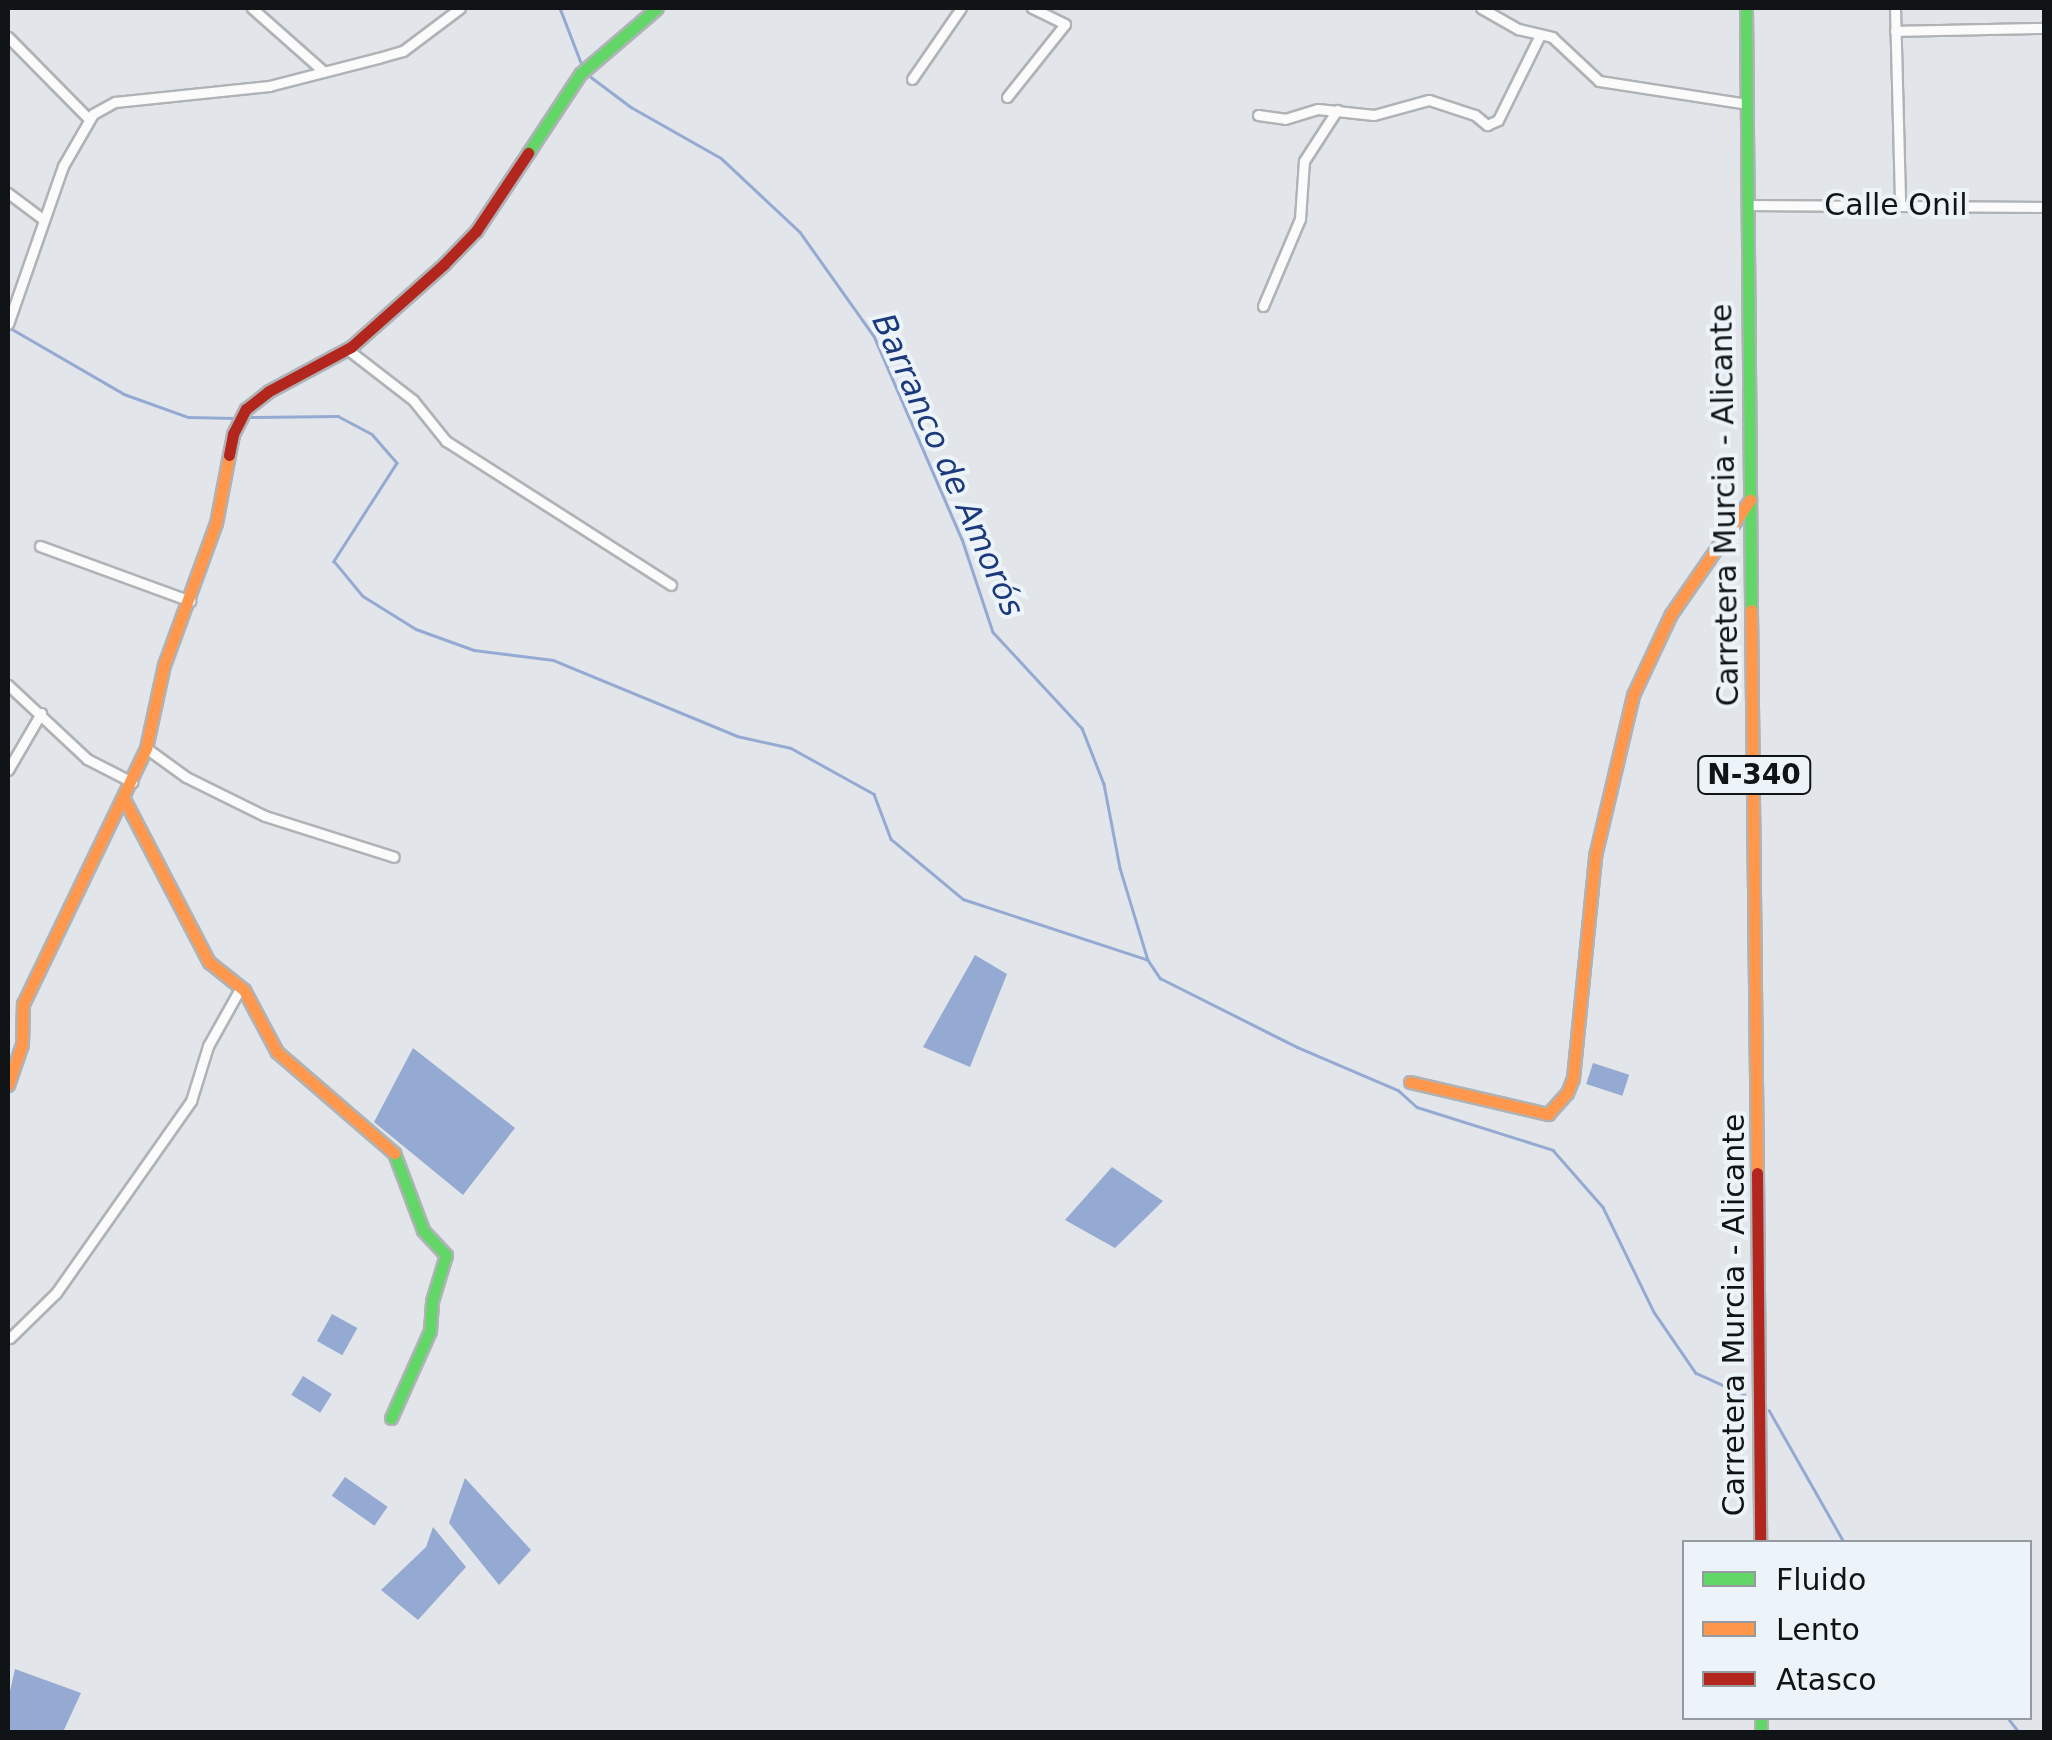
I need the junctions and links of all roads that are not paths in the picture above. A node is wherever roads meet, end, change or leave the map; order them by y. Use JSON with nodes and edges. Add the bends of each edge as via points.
{"nodes":[{"id":1,"x":252,"y":8,"type":"edge"},
{"id":2,"x":460,"y":8,"type":"edge"},
{"id":3,"x":657,"y":8,"type":"edge"},
{"id":4,"x":962,"y":8,"type":"edge"},
{"id":5,"x":1032,"y":8,"type":"edge"},
{"id":6,"x":1482,"y":8,"type":"edge"},
{"id":7,"x":1746,"y":8,"type":"edge"},
{"id":8,"x":1895,"y":8,"type":"edge"},
{"id":9,"x":2044,"y":28,"type":"edge"},
{"id":10,"x":1895,"y":30,"type":"junction"},
{"id":11,"x":1540,"y":34,"type":"junction"},
{"id":12,"x":8,"y":36,"type":"edge"},
{"id":13,"x":324,"y":72,"type":"junction"},
{"id":14,"x":912,"y":80,"type":"dead end"},
{"id":15,"x":1007,"y":97,"type":"dead end"},
{"id":16,"x":1747,"y":104,"type":"junction"},
{"id":17,"x":1337,"y":110,"type":"junction"},
{"id":18,"x":1258,"y":115,"type":"dead end"},
{"id":19,"x":89,"y":119,"type":"junction"},
{"id":20,"x":8,"y":194,"type":"edge"},
{"id":21,"x":1900,"y":203,"type":"junction"},
{"id":22,"x":1747,"y":205,"type":"junction"},
{"id":23,"x":2044,"y":207,"type":"edge"},
{"id":24,"x":44,"y":220,"type":"junction"},
{"id":25,"x":1263,"y":306,"type":"dead end"},
{"id":26,"x":8,"y":324,"type":"edge"},
{"id":27,"x":347,"y":349,"type":"junction"},
{"id":28,"x":1750,"y":500,"type":"junction"},
{"id":29,"x":40,"y":546,"type":"dead end"},
{"id":30,"x":671,"y":585,"type":"dead end"},
{"id":31,"x":190,"y":601,"type":"junction"},
{"id":32,"x":8,"y":685,"type":"edge"},
{"id":33,"x":41,"y":713,"type":"junction"},
{"id":34,"x":146,"y":748,"type":"junction"},
{"id":35,"x":8,"y":770,"type":"edge"},
{"id":36,"x":132,"y":782,"type":"junction"},
{"id":37,"x":124,"y":799,"type":"junction"},
{"id":38,"x":394,"y":857,"type":"dead end"},
{"id":39,"x":240,"y":987,"type":"junction"},
{"id":40,"x":1410,"y":1082,"type":"dead end"},
{"id":41,"x":8,"y":1085,"type":"edge"},
{"id":42,"x":10,"y":1338,"type":"dead end"},
{"id":43,"x":390,"y":1418,"type":"dead end"},
{"id":44,"x":1760,"y":1540,"type":"edge"}],
"edges":[{"from":1,"to":13,"type":"street"},
{"from":2,"to":13,"type":"street","via":[[403,51]]},
{"from":3,"to":27,"type":"main road","via":[[580,74],[476,232]]},
{"from":4,"to":14,"type":"street"},
{"from":5,"to":15,"type":"street","via":[[1065,24]]},
{"from":6,"to":11,"type":"street"},
{"from":7,"to":16,"type":"main road","name":"Carretera Murcia - Alicante","number":"N-340"},
{"from":8,"to":10,"type":"street"},
{"from":9,"to":10,"type":"street"},
{"from":10,"to":21,"type":"street"},
{"from":11,"to":16,"type":"street","via":[[1552,37],[1599,80]]},
{"from":11,"to":17,"type":"street","via":[[1498,120],[1487,125],[1475,114],[1429,100],[1374,114]]},
{"from":12,"to":19,"type":"street"},
{"from":13,"to":19,"type":"street","via":[[269,86],[115,102]]},
{"from":16,"to":22,"type":"main road","name":"Carretera Murcia - Alicante","number":"N-340"},
{"from":17,"to":18,"type":"street"},
{"from":17,"to":25,"type":"street","via":[[1304,160],[1300,219]]},
{"from":19,"to":24,"type":"street","via":[[62,166]]},
{"from":20,"to":24,"type":"street"},
{"from":21,"to":22,"type":"street","name":"Calle Onil"},
{"from":21,"to":23,"type":"street","name":"Calle Onil"},
{"from":22,"to":28,"type":"main road","name":"Carretera Murcia - Alicante","number":"N-340"},
{"from":24,"to":26,"type":"street"},
{"from":27,"to":30,"type":"street","via":[[413,400],[446,441]]},
{"from":27,"to":31,"type":"main road","via":[[246,409],[233,434],[216,524]]},
{"from":28,"to":40,"type":"main road","via":[[1670,614],[1632,695],[1595,856],[1573,1078],[1557,1109],[1548,1114]]},
{"from":28,"to":44,"type":"main road","name":"Carretera Murcia - Alicante","number":"N-340"},
{"from":29,"to":31,"type":"street"},
{"from":31,"to":34,"type":"main road","via":[[164,665]]},
{"from":32,"to":33,"type":"street"},
{"from":33,"to":35,"type":"street"},
{"from":33,"to":36,"type":"street","via":[[87,759]]},
{"from":34,"to":36,"type":"main road"},
{"from":34,"to":38,"type":"street","via":[[186,777],[265,816]]},
{"from":36,"to":37,"type":"main road"},
{"from":37,"to":39,"type":"main road","via":[[209,962]]},
{"from":37,"to":41,"type":"main road","via":[[24,1004],[22,1044]]},
{"from":39,"to":42,"type":"street","via":[[208,1046],[191,1101],[56,1293]]},
{"from":39,"to":43,"type":"main road","via":[[277,1052],[397,1156],[423,1230],[446,1255],[430,1330]]}]}
